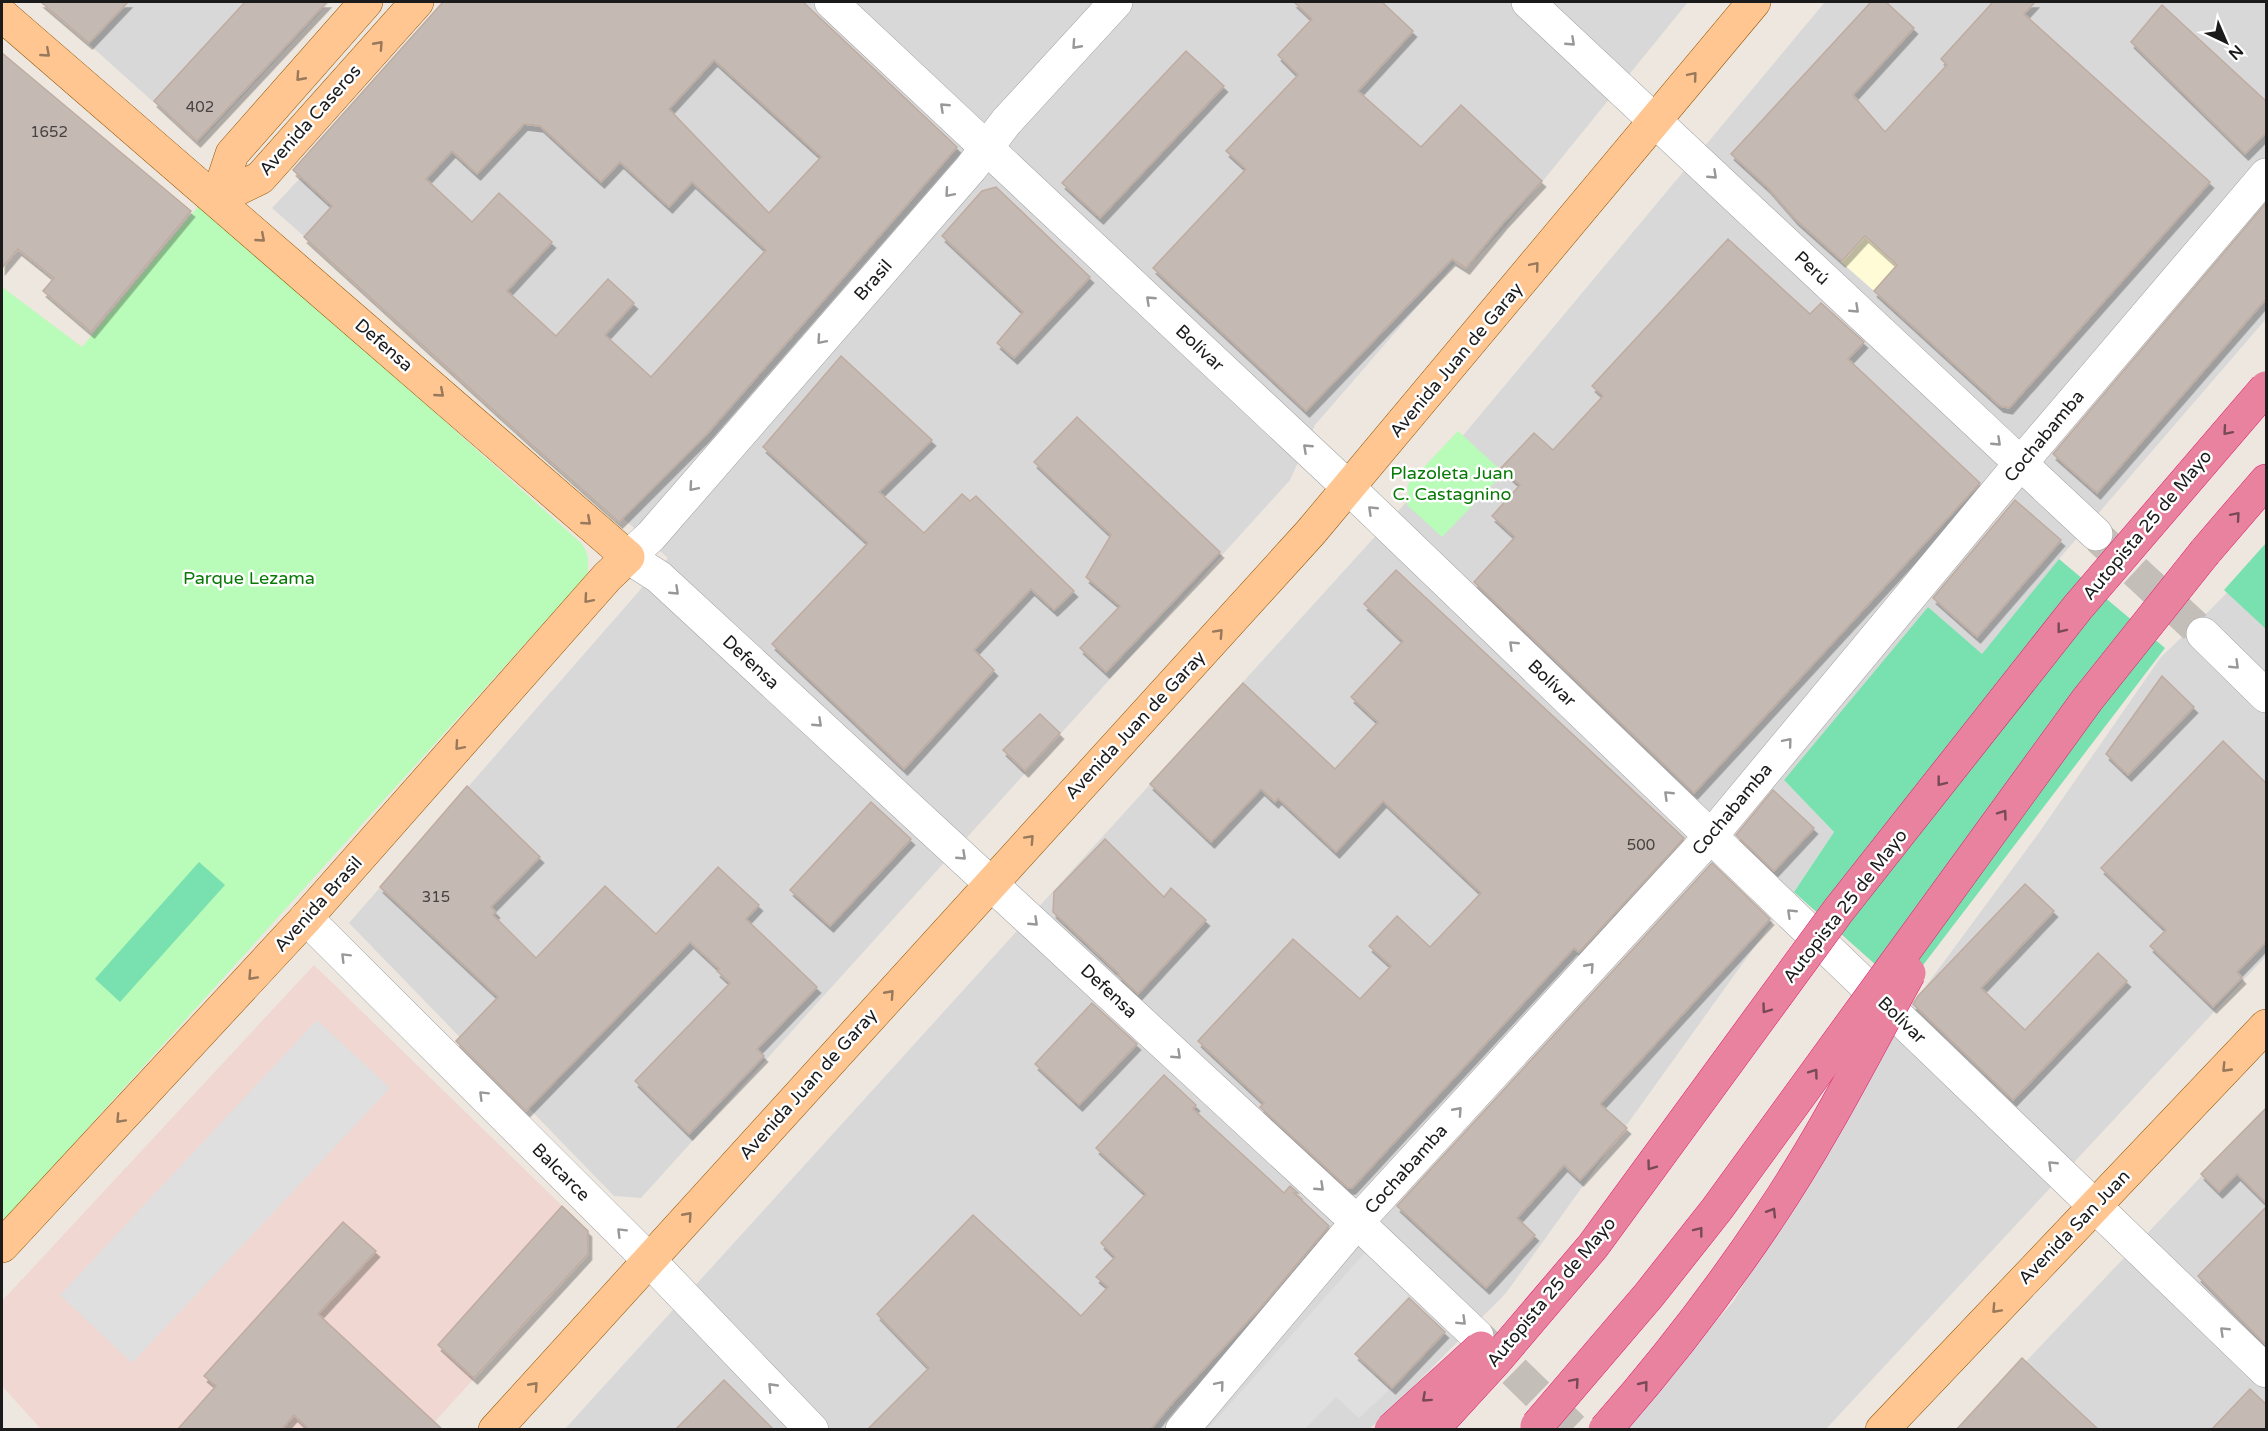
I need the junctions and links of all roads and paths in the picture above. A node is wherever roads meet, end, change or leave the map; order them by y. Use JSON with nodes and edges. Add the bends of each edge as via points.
{"nodes":[{"id":1,"x":366,"y":2,"type":"edge"},
{"id":2,"x":417,"y":2,"type":"edge"},
{"id":3,"x":831,"y":2,"type":"edge"},
{"id":4,"x":1116,"y":2,"type":"edge"},
{"id":5,"x":1528,"y":2,"type":"edge"},
{"id":6,"x":1754,"y":2,"type":"edge"},
{"id":7,"x":2,"y":15,"type":"edge"},
{"id":8,"x":1656,"y":121,"type":"junction"},
{"id":9,"x":987,"y":147,"type":"junction"},
{"id":10,"x":2266,"y":175,"type":"edge"},
{"id":11,"x":217,"y":200,"type":"junction"},
{"id":12,"x":2266,"y":388,"type":"edge"},
{"id":13,"x":2020,"y":464,"type":"junction"},
{"id":14,"x":2266,"y":481,"type":"edge"},
{"id":15,"x":1349,"y":488,"type":"junction"},
{"id":16,"x":2096,"y":534,"type":"tunnel mouth"},
{"id":17,"x":628,"y":557,"type":"junction"},
{"id":18,"x":2203,"y":634,"type":"tunnel mouth"},
{"id":19,"x":2266,"y":696,"type":"edge"},
{"id":20,"x":1711,"y":836,"type":"junction"},
{"id":21,"x":1976,"y":853,"type":"junction"},
{"id":22,"x":991,"y":882,"type":"junction"},
{"id":23,"x":306,"y":918,"type":"junction"},
{"id":24,"x":2266,"y":1026,"type":"edge"},
{"id":25,"x":2094,"y":1206,"type":"junction"},
{"id":26,"x":1357,"y":1222,"type":"junction"},
{"id":27,"x":1593,"y":1245,"type":"junction"},
{"id":28,"x":2,"y":1246,"type":"edge"},
{"id":29,"x":649,"y":1260,"type":"junction"},
{"id":30,"x":1477,"y":1336,"type":"tunnel mouth"},
{"id":31,"x":2266,"y":1371,"type":"edge"},
{"id":32,"x":1535,"y":1428,"type":"edge"},
{"id":33,"x":495,"y":1430,"type":"edge"},
{"id":34,"x":812,"y":1430,"type":"edge"},
{"id":35,"x":1182,"y":1430,"type":"edge"},
{"id":36,"x":1391,"y":1430,"type":"edge"},
{"id":37,"x":1432,"y":1430,"type":"edge"},
{"id":38,"x":1605,"y":1430,"type":"edge"},
{"id":39,"x":1882,"y":1430,"type":"edge"}],
"edges":[{"from":1,"to":11,"type":"main road","name":"Avenida Caseros","one_way":true,"via":[[232,154]]},
{"from":11,"to":2,"type":"main road","name":"Avenida Caseros","one_way":true,"via":[[260,178]]},
{"from":9,"to":3,"type":"street","name":"Bolívar","one_way":true},
{"from":4,"to":9,"type":"street","name":"Brasil","one_way":true},
{"from":5,"to":8,"type":"street","name":"Perú","one_way":true},
{"from":8,"to":6,"type":"main road","name":"Avenida Juan de Garay","one_way":true},
{"from":7,"to":11,"type":"main road","name":"Defensa","one_way":true},
{"from":8,"to":13,"type":"street","name":"Perú","one_way":true},
{"from":15,"to":8,"type":"main road","name":"Avenida Juan de Garay","one_way":true},
{"from":15,"to":9,"type":"street","name":"Bolívar","one_way":true},
{"from":9,"to":17,"type":"street","name":"Brasil","one_way":true,"via":[[651,536]]},
{"from":10,"to":13,"type":"street","name":"Cochabamba"},
{"from":11,"to":17,"type":"main road","name":"Defensa","one_way":true},
{"from":12,"to":27,"type":"highway","name":"Autopista 25 de Mayo","one_way":true,"bridge":true,"via":[[2078,608],[1838,911]]},
{"from":13,"to":16,"type":"street","name":"Perú"},
{"from":20,"to":13,"type":"street","name":"Cochabamba","one_way":true},
{"from":21,"to":14,"type":"highway","one_way":true,"bridge":true,"via":[[2086,700]]},
{"from":20,"to":15,"type":"street","name":"Bolívar","one_way":true},
{"from":22,"to":15,"type":"main road","name":"Avenida Juan de Garay","one_way":true},
{"from":17,"to":22,"type":"street","name":"Defensa","one_way":true,"via":[[659,577]]},
{"from":17,"to":23,"type":"main road","name":"Avenida Brasil","one_way":true},
{"from":18,"to":19,"type":"street","one_way":true},
{"from":25,"to":20,"type":"street","name":"Bolívar","one_way":true},
{"from":26,"to":20,"type":"street","name":"Cochabamba","one_way":true},
{"from":32,"to":21,"type":"highway","one_way":true,"bridge":true,"via":[[1649,1296],[1717,1209]]},
{"from":38,"to":21,"type":"highway","one_way":true,"bridge":true,"via":[[1692,1324],[1770,1216]]},
{"from":22,"to":26,"type":"street","name":"Defensa","one_way":true},
{"from":29,"to":22,"type":"main road","name":"Avenida Juan de Garay","one_way":true},
{"from":23,"to":28,"type":"main road","name":"Avenida Brasil","one_way":true},
{"from":29,"to":23,"type":"street","name":"Balcarce","one_way":true},
{"from":24,"to":25,"type":"main road","name":"Avenida San Juan","one_way":true},
{"from":31,"to":25,"type":"street","name":"Bolívar","one_way":true},
{"from":25,"to":39,"type":"main road","name":"Avenida San Juan","one_way":true},
{"from":26,"to":30,"type":"street","name":"Defensa","one_way":true},
{"from":35,"to":26,"type":"street","name":"Cochabamba","one_way":true},
{"from":27,"to":36,"type":"highway","one_way":true,"bridge":true},
{"from":27,"to":37,"type":"highway","name":"Autopista 25 de Mayo","bridge":true},
{"from":33,"to":29,"type":"main road","name":"Avenida Juan de Garay","one_way":true},
{"from":34,"to":29,"type":"street","name":"Balcarce","one_way":true}]}
